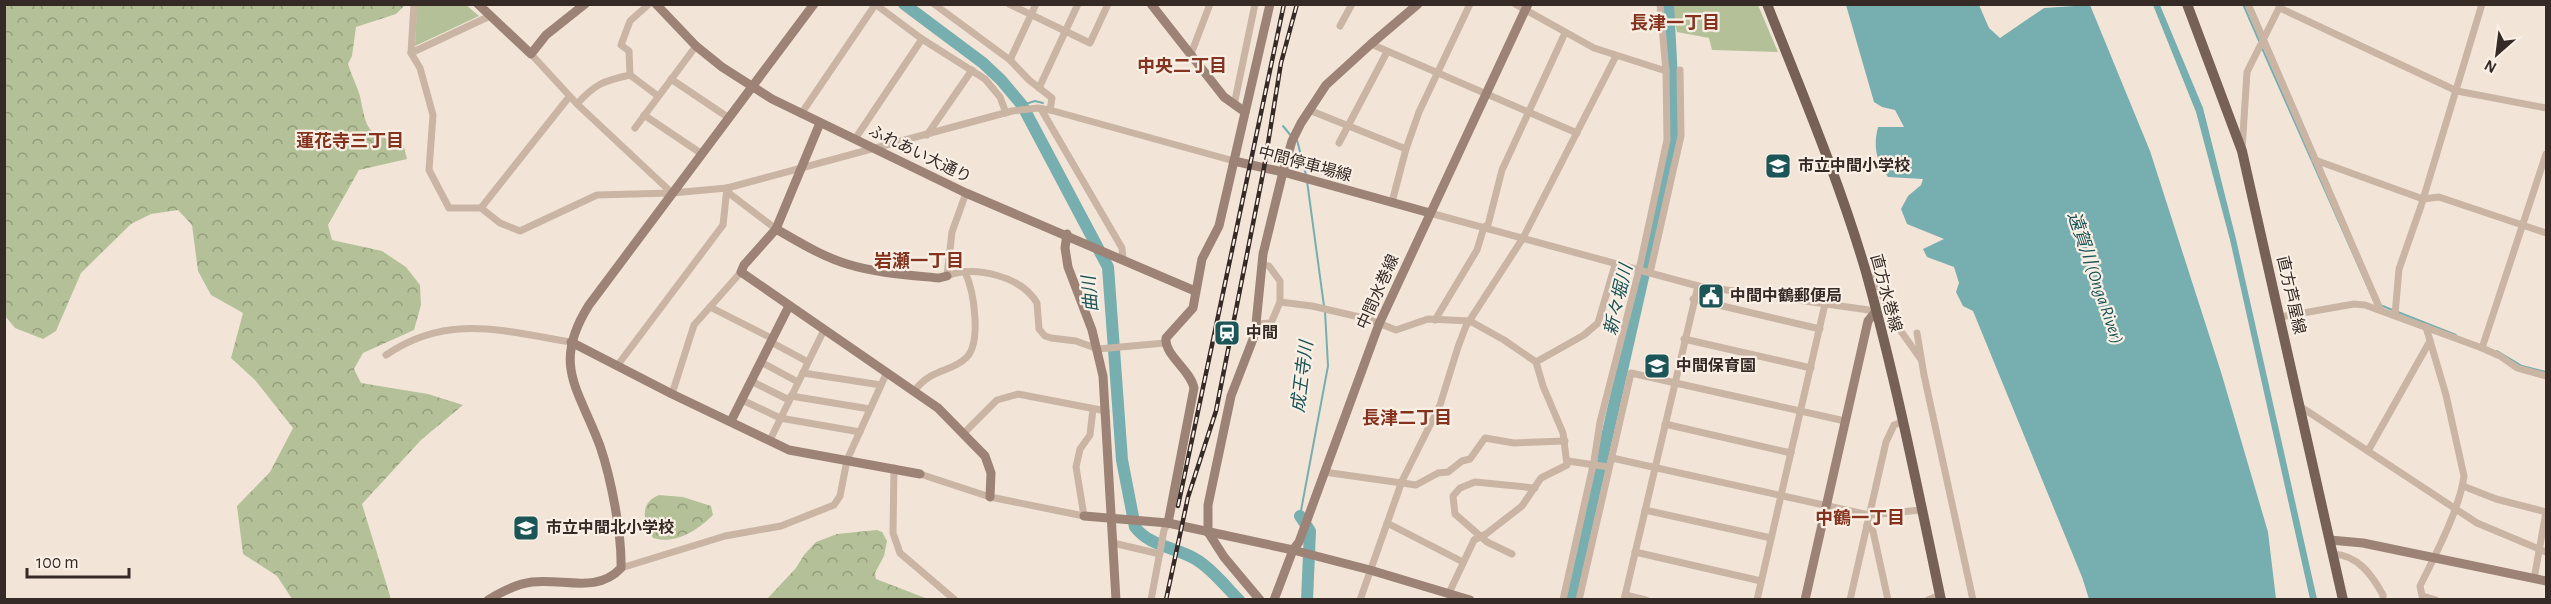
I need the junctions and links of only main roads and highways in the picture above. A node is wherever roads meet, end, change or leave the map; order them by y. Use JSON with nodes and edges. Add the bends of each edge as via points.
{"nodes":[{"id":1,"x":1767,"y":4,"type":"edge"},
{"id":2,"x":2187,"y":4,"type":"edge"},
{"id":3,"x":1940,"y":597,"type":"edge"},
{"id":4,"x":2343,"y":600,"type":"edge"}],
"edges":[{"from":1,"to":3,"type":"main road","name":"直方水巻線","via":[[1828,156],[1866,273]]},
{"from":2,"to":4,"type":"main road","name":"直方芦屋線","via":[[2242,150]]}]}
